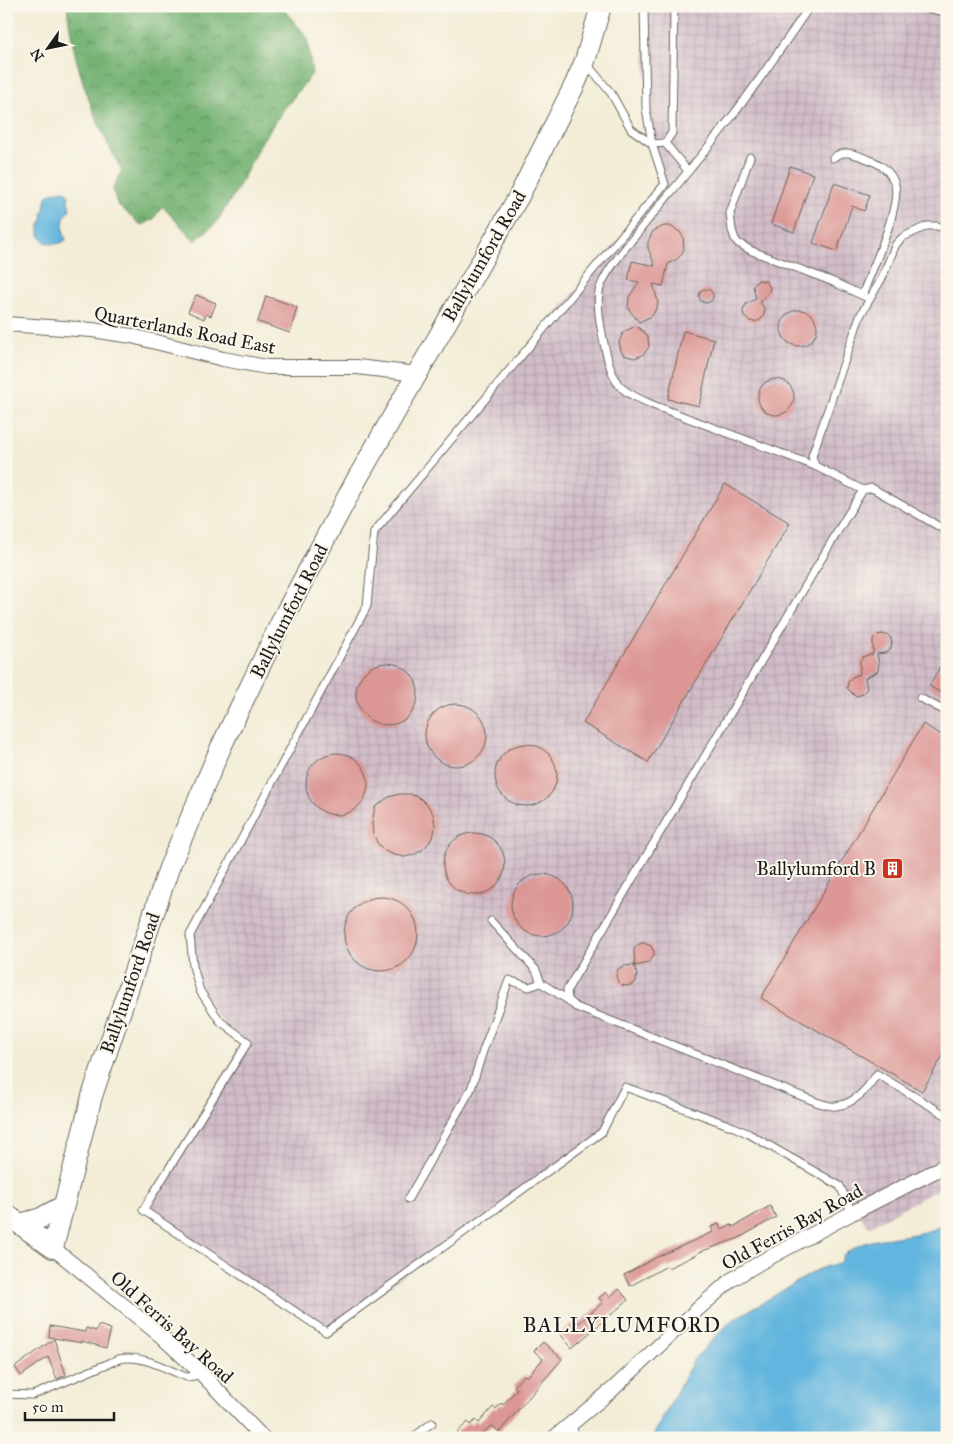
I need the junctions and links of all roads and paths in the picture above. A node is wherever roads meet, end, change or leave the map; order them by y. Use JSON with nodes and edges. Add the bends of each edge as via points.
{"nodes":[{"id":1,"x":601,"y":6,"type":"edge"},
{"id":2,"x":644,"y":6,"type":"edge"},
{"id":3,"x":674,"y":6,"type":"edge"},
{"id":4,"x":810,"y":6,"type":"edge"},
{"id":5,"x":912,"y":6,"type":"edge"},
{"id":6,"x":947,"y":12,"type":"edge"},
{"id":7,"x":585,"y":61,"type":"junction"},
{"id":8,"x":665,"y":143,"type":"junction"},
{"id":9,"x":652,"y":144,"type":"junction"},
{"id":10,"x":750,"y":157,"type":"dead end"},
{"id":11,"x":833,"y":158,"type":"dead end"},
{"id":12,"x":688,"y":171,"type":"junction"},
{"id":13,"x":947,"y":229,"type":"edge"},
{"id":14,"x":862,"y":295,"type":"junction"},
{"id":15,"x":870,"y":299,"type":"junction"},
{"id":16,"x":6,"y":324,"type":"edge"},
{"id":17,"x":417,"y":374,"type":"junction"},
{"id":18,"x":815,"y":466,"type":"junction"},
{"id":19,"x":863,"y":490,"type":"junction"},
{"id":20,"x":947,"y":531,"type":"edge"},
{"id":21,"x":920,"y":698,"type":"dead end"},
{"id":22,"x":947,"y":712,"type":"edge"},
{"id":23,"x":491,"y":921,"type":"dead end"},
{"id":24,"x":541,"y":983,"type":"junction"},
{"id":25,"x":568,"y":1000,"type":"junction"},
{"id":26,"x":947,"y":1116,"type":"edge"},
{"id":27,"x":947,"y":1164,"type":"edge"},
{"id":28,"x":408,"y":1199,"type":"dead end"},
{"id":29,"x":63,"y":1206,"type":"junction"},
{"id":30,"x":852,"y":1213,"type":"junction"},
{"id":31,"x":13,"y":1219,"type":"edge"},
{"id":32,"x":53,"y":1248,"type":"junction"},
{"id":33,"x":199,"y":1371,"type":"junction"},
{"id":34,"x":6,"y":1394,"type":"edge"},
{"id":35,"x":432,"y":1423,"type":"dead end"},
{"id":36,"x":574,"y":1431,"type":"edge"},
{"id":37,"x":263,"y":1438,"type":"edge"},
{"id":38,"x":412,"y":1438,"type":"edge"},
{"id":39,"x":554,"y":1438,"type":"edge"}],
"edges":[{"from":1,"to":7,"type":"main road","name":"Ballylumford Road"},
{"from":2,"to":9,"type":"lane","via":[[646,108]]},
{"from":3,"to":8,"type":"lane","via":[[672,133]]},
{"from":4,"to":12,"type":"lane","via":[[728,123]]},
{"from":5,"to":6,"type":"lane"},
{"from":7,"to":9,"type":"lane","via":[[610,93],[631,129]]},
{"from":7,"to":17,"type":"main road","name":"Ballylumford Road","via":[[519,196]]},
{"from":8,"to":9,"type":"lane"},
{"from":8,"to":12,"type":"lane"},
{"from":9,"to":30,"type":"lane","via":[[665,184],[374,532],[367,606],[190,935],[200,991],[220,1020],[248,1042],[143,1210],[326,1332],[602,1132],[625,1087],[756,1138],[840,1186]]},
{"from":10,"to":14,"type":"lane","via":[[730,213],[738,244]]},
{"from":11,"to":14,"type":"lane","via":[[842,152],[876,162],[891,175],[896,186],[892,214]]},
{"from":12,"to":18,"type":"lane","via":[[608,272],[600,289],[601,324],[614,376],[619,385],[636,398]]},
{"from":13,"to":15,"type":"lane","via":[[927,226],[896,244]]},
{"from":14,"to":15,"type":"lane"},
{"from":15,"to":18,"type":"lane","via":[[860,316],[812,456]]},
{"from":16,"to":17,"type":"street","name":"Quarterlands Road East","via":[[132,336],[267,367],[358,367]]},
{"from":17,"to":29,"type":"main road","name":"Ballylumford Road","via":[[285,614],[240,706],[169,868],[92,1096]]},
{"from":18,"to":19,"type":"lane"},
{"from":19,"to":20,"type":"lane","via":[[872,488]]},
{"from":19,"to":25,"type":"lane","via":[[567,990]]},
{"from":21,"to":22,"type":"lane"},
{"from":23,"to":24,"type":"lane","via":[[536,970]]},
{"from":24,"to":25,"type":"lane"},
{"from":24,"to":28,"type":"lane","via":[[529,986],[509,980],[471,1089]]},
{"from":25,"to":26,"type":"lane","via":[[576,1007],[819,1103],[835,1106],[854,1100],[877,1074]]},
{"from":27,"to":30,"type":"street","name":"Old Ferris Bay Road"},
{"from":29,"to":31,"type":"main road","via":[[41,1218]]},
{"from":29,"to":32,"type":"main road","name":"Ballylumford Road"},
{"from":30,"to":36,"type":"street","name":"Old Ferris Bay Road","via":[[732,1280],[613,1389]]},
{"from":31,"to":32,"type":"main road"},
{"from":32,"to":33,"type":"street","name":"Old Ferris Bay Road"},
{"from":33,"to":34,"type":"lane","via":[[188,1377],[130,1357],[32,1395]]},
{"from":33,"to":37,"type":"street","name":"Old Ferris Bay Road"},
{"from":35,"to":38,"type":"lane"},
{"from":36,"to":39,"type":"street","name":"Old Ferris Bay Road"}]}
